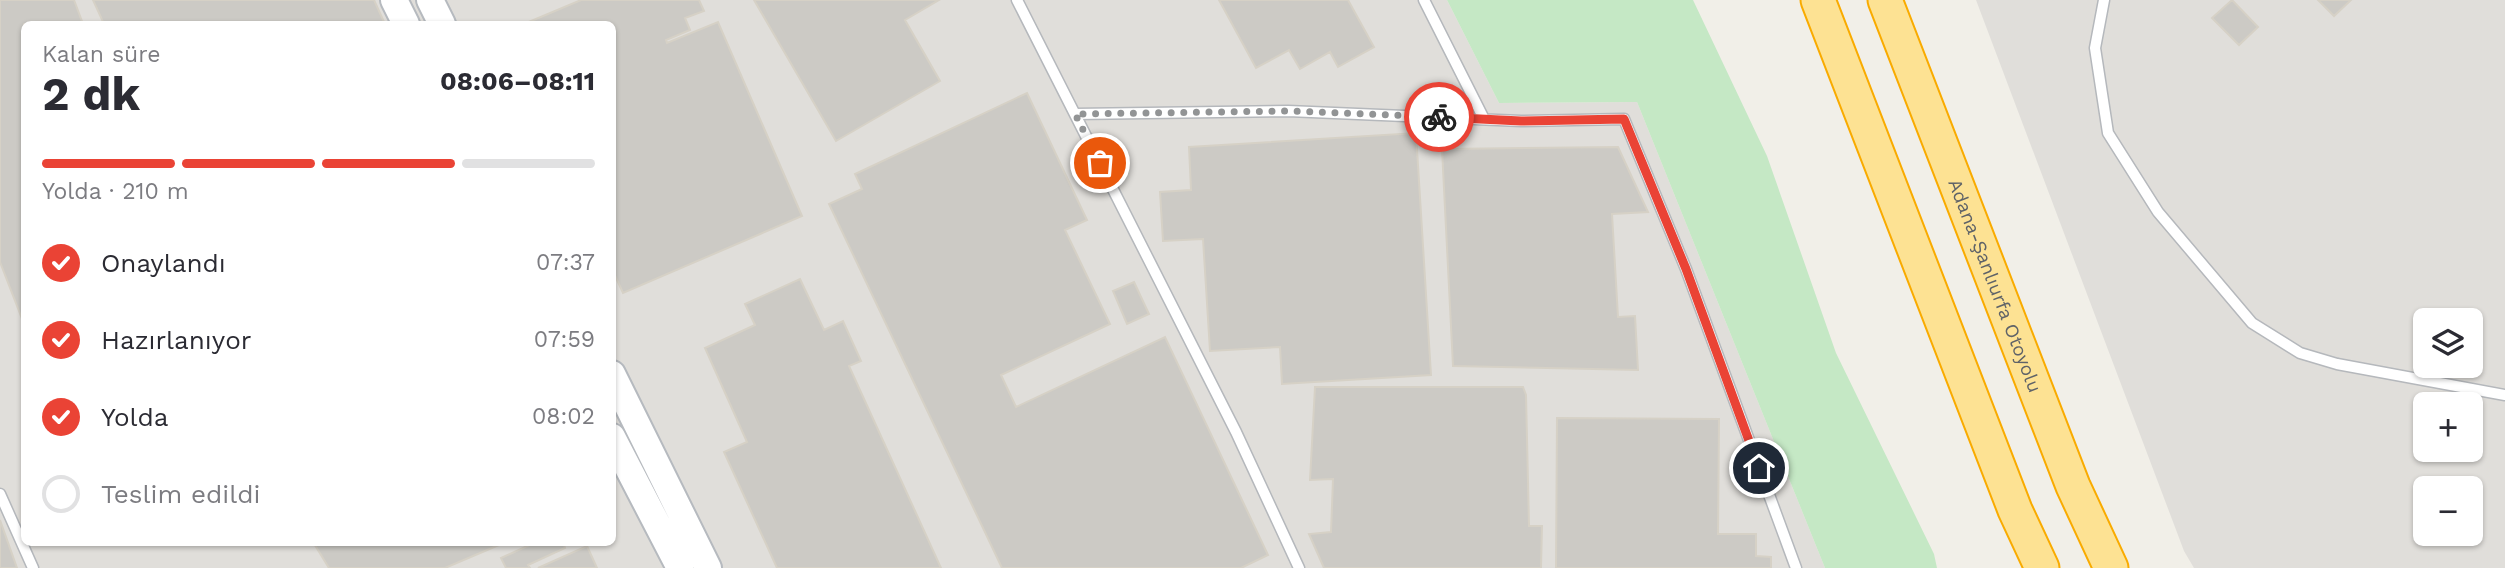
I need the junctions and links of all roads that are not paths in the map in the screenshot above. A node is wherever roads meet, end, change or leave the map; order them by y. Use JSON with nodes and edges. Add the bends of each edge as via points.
{"nodes":[{"id":1,"x":394,"y":0,"type":"edge"},
{"id":2,"x":430,"y":0,"type":"edge"},
{"id":3,"x":1017,"y":0,"type":"edge"},
{"id":4,"x":1424,"y":0,"type":"edge"},
{"id":5,"x":1818,"y":0,"type":"edge"},
{"id":6,"x":1885,"y":0,"type":"edge"},
{"id":7,"x":2104,"y":0,"type":"edge"},
{"id":8,"x":404,"y":21,"type":"edge"},
{"id":9,"x":440,"y":21,"type":"edge"},
{"id":10,"x":1075,"y":114,"type":"junction"},
{"id":11,"x":1484,"y":119,"type":"junction"},
{"id":12,"x":616,"y":382,"type":"edge"},
{"id":13,"x":2505,"y":395,"type":"edge"},
{"id":14,"x":616,"y":445,"type":"edge"},
{"id":15,"x":0,"y":494,"type":"edge"},
{"id":16,"x":21,"y":541,"type":"edge"},
{"id":17,"x":23,"y":546,"type":"edge"},
{"id":18,"x":33,"y":568,"type":"edge"},
{"id":19,"x":680,"y":568,"type":"edge"},
{"id":20,"x":708,"y":568,"type":"edge"},
{"id":21,"x":1299,"y":568,"type":"edge"},
{"id":22,"x":1796,"y":568,"type":"edge"},
{"id":23,"x":2042,"y":568,"type":"edge"},
{"id":24,"x":2111,"y":568,"type":"edge"}],
"edges":[{"from":1,"to":8,"type":"street"},
{"from":2,"to":9,"type":"street"},
{"from":3,"to":10,"type":"lane"},
{"from":4,"to":11,"type":"lane"},
{"from":5,"to":23,"type":"highway","via":[[2015,510]]},
{"from":6,"to":24,"type":"highway","name":"Adana-Şanlıurfa Otoyolu","via":[[2073,486]]},
{"from":7,"to":13,"type":"lane","via":[[2095,48],[2108,133],[2158,212],[2252,323],[2300,353],[2337,364]]},
{"from":10,"to":11,"type":"lane","via":[[1288,111]]},
{"from":10,"to":21,"type":"lane","via":[[1236,432]]},
{"from":11,"to":22,"type":"lane","via":[[1624,119],[1686,269]]},
{"from":12,"to":20,"type":"street"},
{"from":14,"to":19,"type":"street"},
{"from":15,"to":16,"type":"lane"},
{"from":17,"to":18,"type":"lane"}]}
